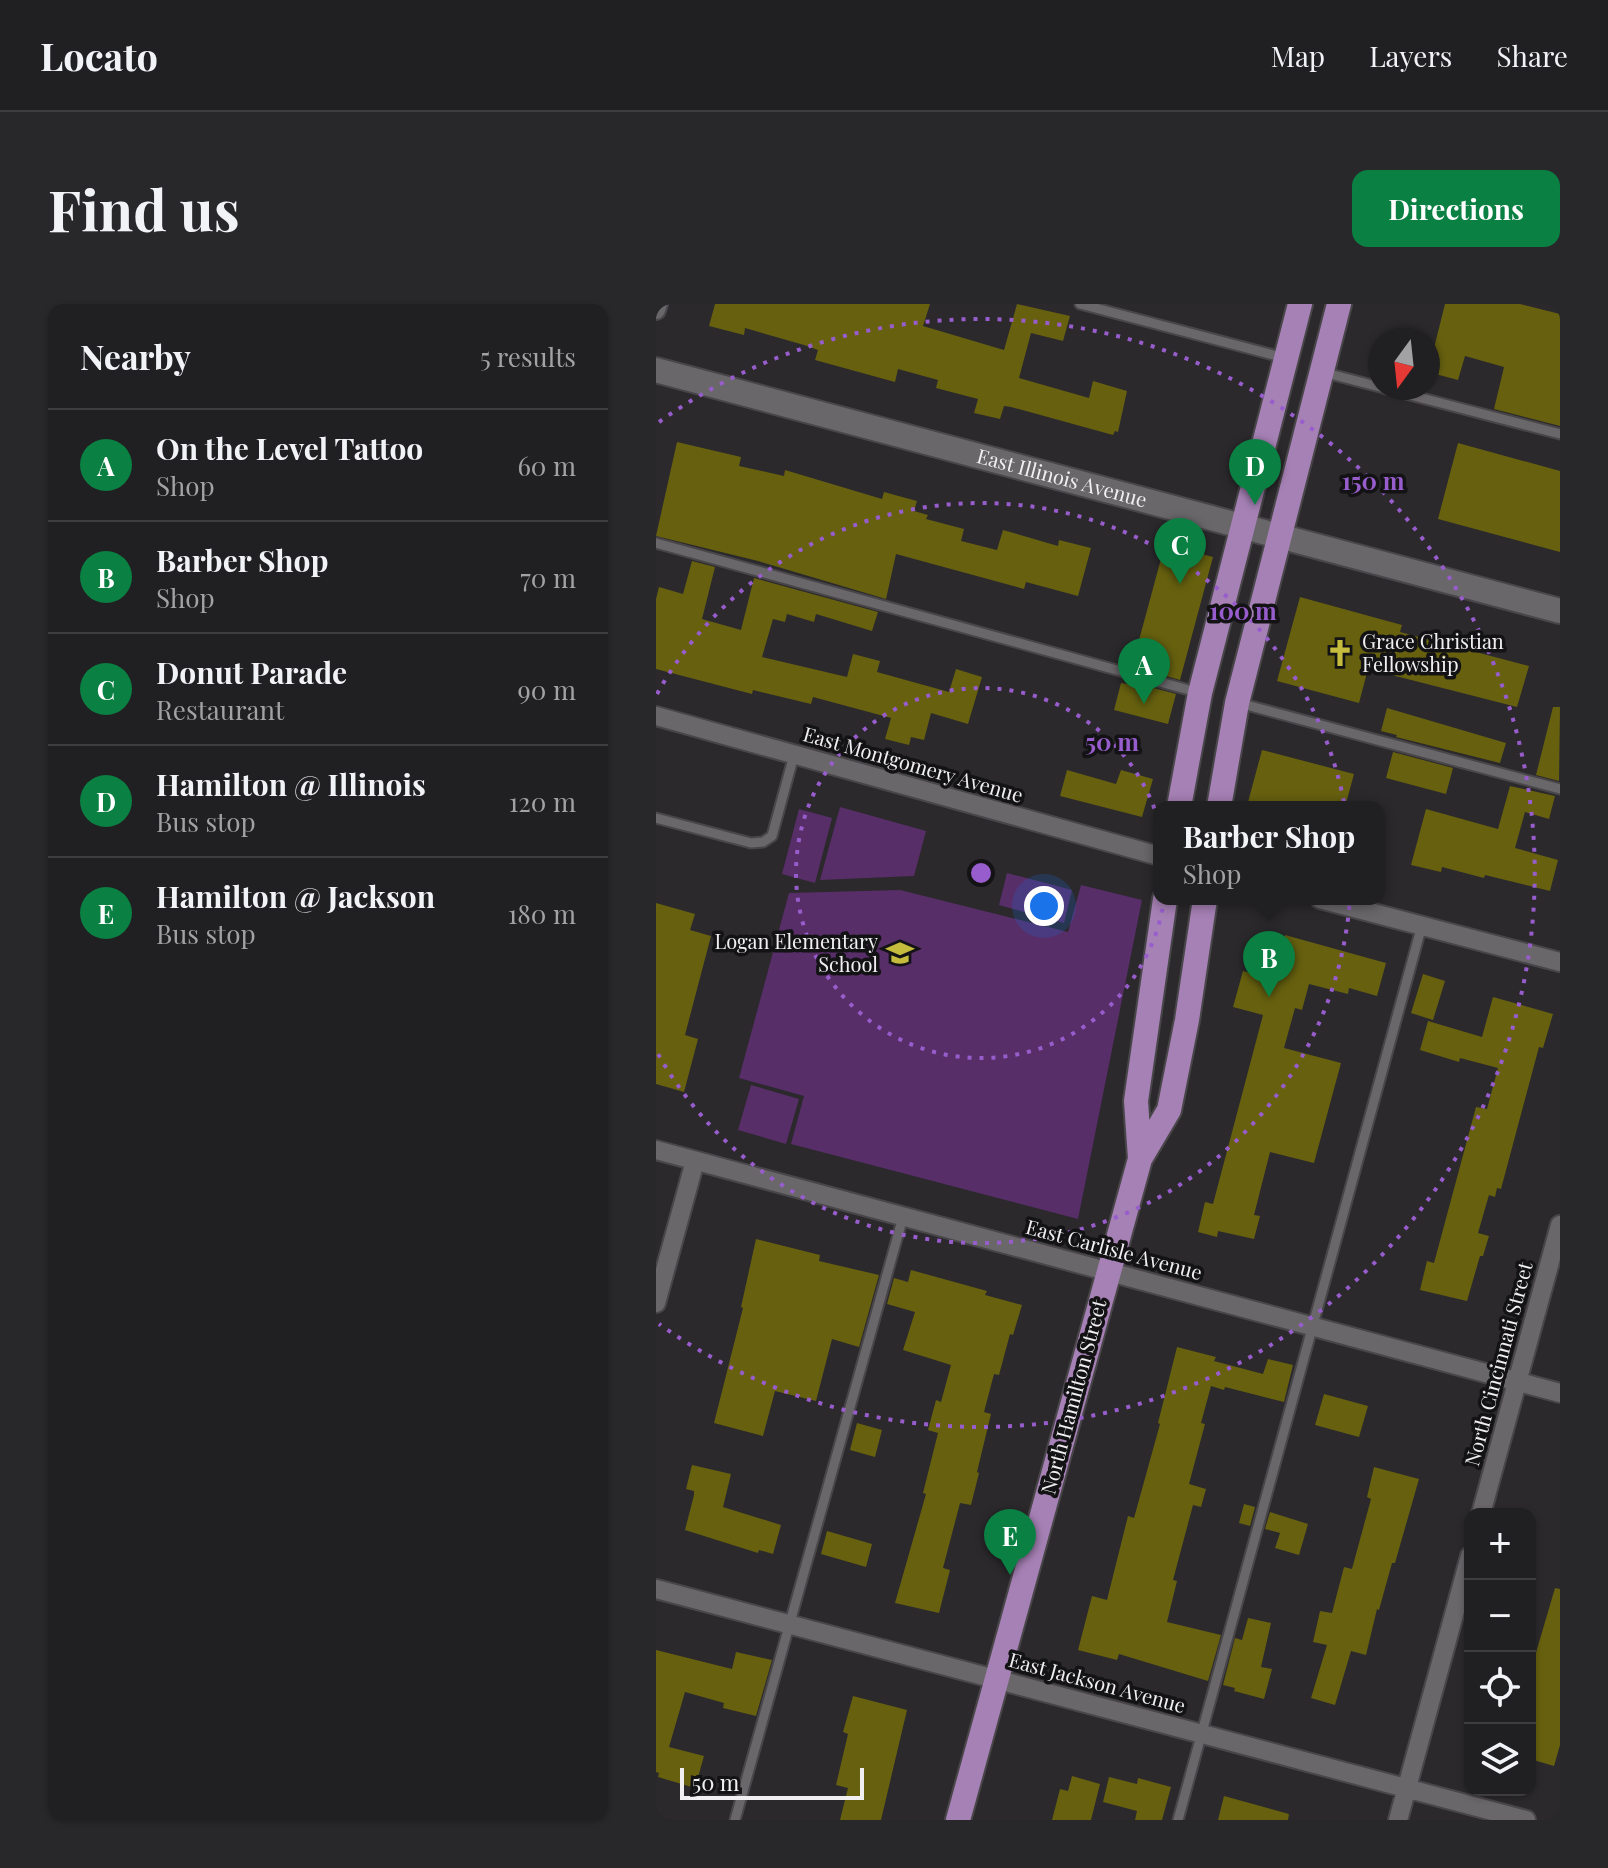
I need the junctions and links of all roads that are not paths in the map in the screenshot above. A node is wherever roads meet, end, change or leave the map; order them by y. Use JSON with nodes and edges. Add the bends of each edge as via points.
{"nodes":[{"id":1,"x":658,"y":304,"type":"edge"},
{"id":2,"x":1080,"y":304,"type":"edge"},
{"id":3,"x":1300,"y":304,"type":"edge"},
{"id":4,"x":1339,"y":304,"type":"edge"},
{"id":5,"x":656,"y":310,"type":"edge"},
{"id":6,"x":1285,"y":358,"type":"junction"},
{"id":7,"x":656,"y":370,"type":"edge"},
{"id":8,"x":1322,"y":372,"type":"junction"},
{"id":9,"x":1368,"y":384,"type":"edge"},
{"id":10,"x":1428,"y":400,"type":"edge"},
{"id":11,"x":1560,"y":434,"type":"edge"},
{"id":12,"x":1241,"y":526,"type":"junction"},
{"id":13,"x":1279,"y":536,"type":"junction"},
{"id":14,"x":656,"y":543,"type":"edge"},
{"id":15,"x":1560,"y":611,"type":"edge"},
{"id":16,"x":1200,"y":693,"type":"junction"},
{"id":17,"x":1237,"y":703,"type":"junction"},
{"id":18,"x":656,"y":716,"type":"edge"},
{"id":19,"x":794,"y":755,"type":"junction"},
{"id":20,"x":1560,"y":789,"type":"edge"},
{"id":21,"x":1180,"y":801,"type":"edge"},
{"id":22,"x":1220,"y":801,"type":"edge"},
{"id":23,"x":656,"y":818,"type":"edge"},
{"id":24,"x":1153,"y":854,"type":"edge"},
{"id":25,"x":1164,"y":905,"type":"edge"},
{"id":26,"x":1204,"y":905,"type":"edge"},
{"id":27,"x":1344,"y":905,"type":"edge"},
{"id":28,"x":1422,"y":925,"type":"junction"},
{"id":29,"x":1560,"y":962,"type":"edge"},
{"id":30,"x":656,"y":1150,"type":"edge"},
{"id":31,"x":1140,"y":1159,"type":"junction"},
{"id":32,"x":695,"y":1161,"type":"junction"},
{"id":33,"x":903,"y":1217,"type":"junction"},
{"id":34,"x":1560,"y":1225,"type":"edge"},
{"id":35,"x":1109,"y":1271,"type":"junction"},
{"id":36,"x":656,"y":1303,"type":"edge"},
{"id":37,"x":1313,"y":1326,"type":"junction"},
{"id":38,"x":1517,"y":1382,"type":"junction"},
{"id":39,"x":1560,"y":1393,"type":"edge"},
{"id":40,"x":1483,"y":1508,"type":"edge"},
{"id":41,"x":1464,"y":1578,"type":"edge"},
{"id":42,"x":656,"y":1589,"type":"edge"},
{"id":43,"x":788,"y":1624,"type":"junction"},
{"id":44,"x":996,"y":1679,"type":"junction"},
{"id":45,"x":1202,"y":1733,"type":"junction"},
{"id":46,"x":1407,"y":1788,"type":"junction"},
{"id":47,"x":735,"y":1820,"type":"edge"},
{"id":48,"x":958,"y":1820,"type":"edge"},
{"id":49,"x":1178,"y":1820,"type":"edge"},
{"id":50,"x":1398,"y":1820,"type":"edge"},
{"id":51,"x":1526,"y":1820,"type":"edge"}],
"edges":[{"from":1,"to":5,"type":"street"},
{"from":2,"to":6,"type":"lane"},
{"from":3,"to":6,"type":"main road"},
{"from":4,"to":8,"type":"main road"},
{"from":6,"to":12,"type":"main road"},
{"from":7,"to":12,"type":"main road","name":"East Illinois Avenue"},
{"from":8,"to":9,"type":"lane"},
{"from":8,"to":13,"type":"main road"},
{"from":10,"to":11,"type":"lane"},
{"from":12,"to":13,"type":"main road","name":"East Illinois Avenue"},
{"from":12,"to":16,"type":"main road"},
{"from":13,"to":15,"type":"main road","name":"East Illinois Avenue"},
{"from":13,"to":17,"type":"main road"},
{"from":14,"to":16,"type":"lane"},
{"from":16,"to":21,"type":"main road"},
{"from":17,"to":20,"type":"lane"},
{"from":17,"to":22,"type":"main road"},
{"from":18,"to":19,"type":"street","name":"East Montgomery Avenue"},
{"from":19,"to":23,"type":"lane","via":[[772,836],[763,842]]},
{"from":19,"to":24,"type":"street","name":"East Montgomery Avenue"},
{"from":25,"to":31,"type":"main road","name":"North Hamilton Street","via":[[1136,1101]]},
{"from":26,"to":31,"type":"main road","name":"North Hamilton Street","via":[[1169,1110]]},
{"from":27,"to":28,"type":"street"},
{"from":28,"to":29,"type":"street"},
{"from":28,"to":37,"type":"lane"},
{"from":30,"to":32,"type":"street","name":"East Carlisle Avenue"},
{"from":31,"to":35,"type":"main road","name":"North Hamilton Street"},
{"from":32,"to":33,"type":"street","name":"East Carlisle Avenue"},
{"from":32,"to":36,"type":"street"},
{"from":33,"to":35,"type":"street","name":"East Carlisle Avenue"},
{"from":33,"to":43,"type":"lane"},
{"from":34,"to":38,"type":"street","name":"North Cincinnati Street"},
{"from":35,"to":37,"type":"street","name":"East Carlisle Avenue"},
{"from":35,"to":44,"type":"main road","name":"North Hamilton Street"},
{"from":37,"to":38,"type":"street","name":"East Carlisle Avenue"},
{"from":37,"to":45,"type":"lane"},
{"from":38,"to":39,"type":"street","name":"East Carlisle Avenue"},
{"from":38,"to":40,"type":"street","name":"North Cincinnati Street"},
{"from":41,"to":46,"type":"street"},
{"from":42,"to":43,"type":"street","name":"East Jackson Avenue"},
{"from":43,"to":44,"type":"street","name":"East Jackson Avenue"},
{"from":43,"to":47,"type":"lane"},
{"from":44,"to":45,"type":"street","name":"East Jackson Avenue"},
{"from":44,"to":48,"type":"main road","name":"North Hamilton Street"},
{"from":45,"to":46,"type":"street","name":"East Jackson Avenue"},
{"from":45,"to":49,"type":"lane"},
{"from":46,"to":50,"type":"street"},
{"from":46,"to":51,"type":"street","name":"East Jackson Avenue"}]}
